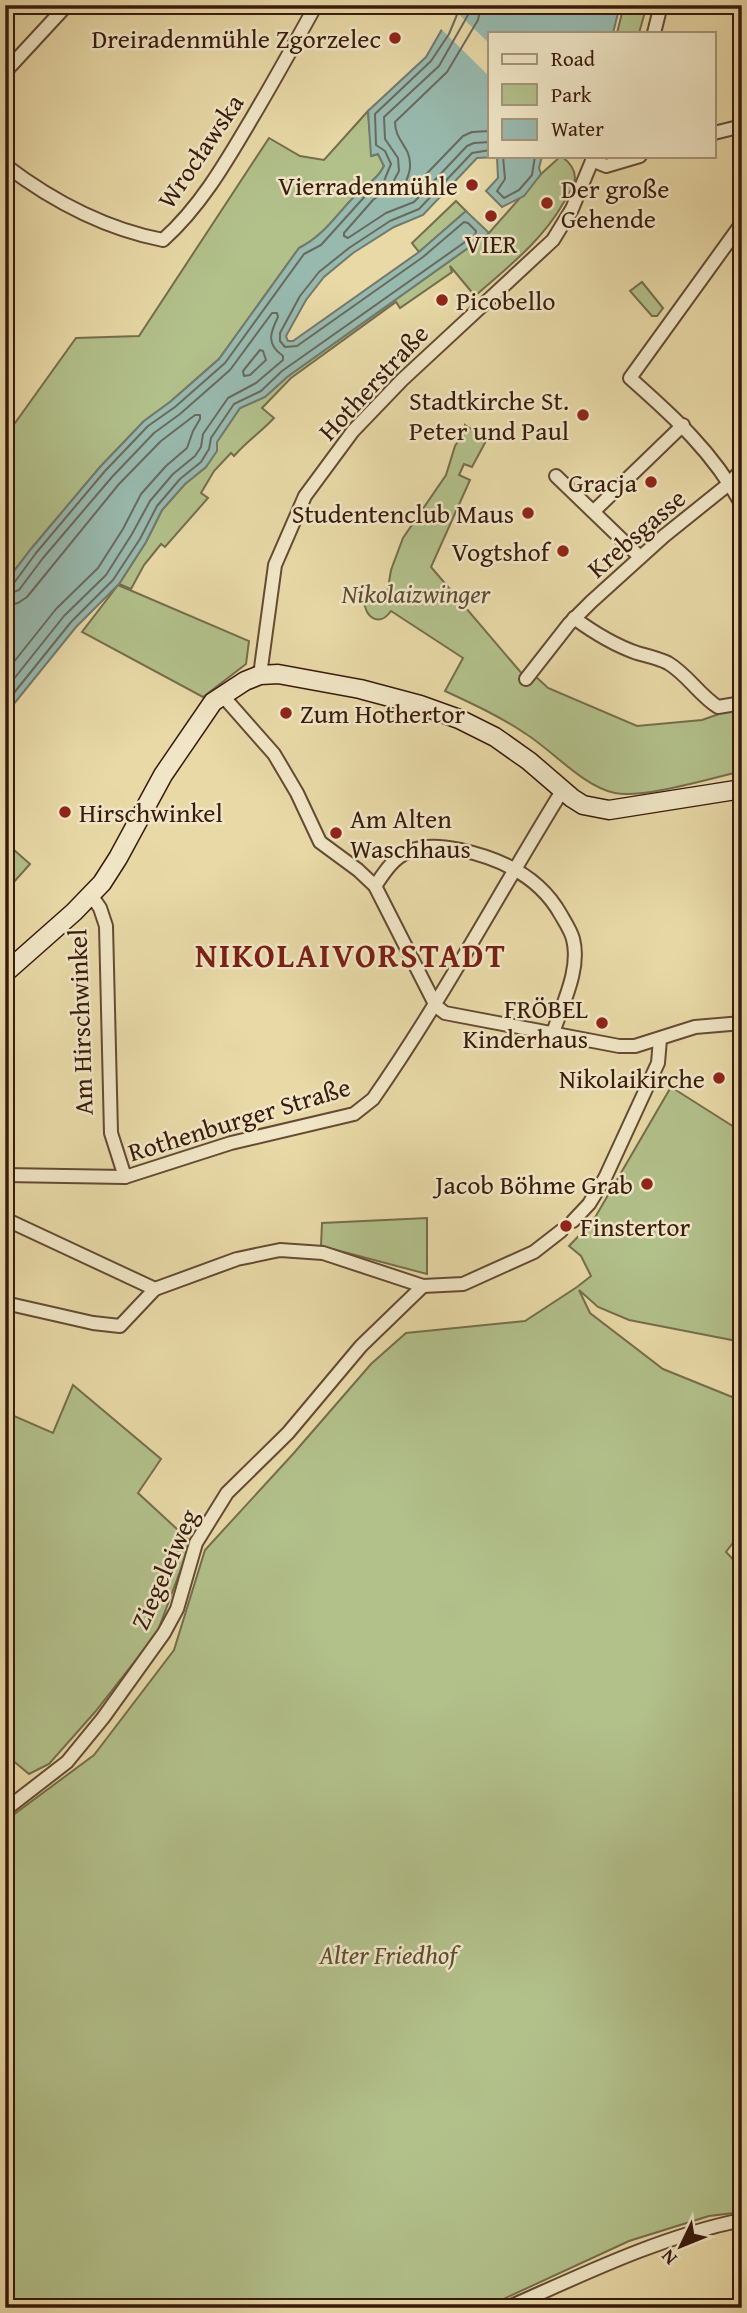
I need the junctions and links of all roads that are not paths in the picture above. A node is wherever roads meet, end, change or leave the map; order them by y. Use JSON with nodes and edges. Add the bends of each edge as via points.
{"nodes":[{"id":1,"x":67,"y":5,"type":"edge"},
{"id":2,"x":316,"y":5,"type":"edge"},
{"id":3,"x":661,"y":5,"type":"edge"},
{"id":4,"x":654,"y":32,"type":"edge"},
{"id":5,"x":5,"y":72,"type":"edge"},
{"id":6,"x":742,"y":126,"type":"edge"},
{"id":7,"x":716,"y":132,"type":"edge"},
{"id":8,"x":593,"y":158,"type":"edge"},
{"id":9,"x":633,"y":158,"type":"edge"},
{"id":10,"x":5,"y":165,"type":"edge"},
{"id":11,"x":742,"y":223,"type":"edge"},
{"id":12,"x":683,"y":425,"type":"junction"},
{"id":13,"x":742,"y":469,"type":"edge"},
{"id":14,"x":556,"y":476,"type":"dead end"},
{"id":15,"x":730,"y":483,"type":"junction"},
{"id":16,"x":742,"y":505,"type":"edge"},
{"id":17,"x":594,"y":511,"type":"junction"},
{"id":18,"x":640,"y":557,"type":"junction"},
{"id":19,"x":574,"y":618,"type":"junction"},
{"id":20,"x":260,"y":675,"type":"junction"},
{"id":21,"x":526,"y":679,"type":"dead end"},
{"id":22,"x":222,"y":695,"type":"junction"},
{"id":23,"x":742,"y":704,"type":"edge"},
{"id":24,"x":742,"y":789,"type":"edge"},
{"id":25,"x":562,"y":791,"type":"junction"},
{"id":26,"x":514,"y":868,"type":"junction"},
{"id":27,"x":375,"y":886,"type":"junction"},
{"id":28,"x":91,"y":895,"type":"junction"},
{"id":29,"x":5,"y":973,"type":"edge"},
{"id":30,"x":436,"y":1006,"type":"junction"},
{"id":31,"x":742,"y":1023,"type":"edge"},
{"id":32,"x":553,"y":1033,"type":"junction"},
{"id":33,"x":660,"y":1040,"type":"junction"},
{"id":34,"x":5,"y":1175,"type":"edge"},
{"id":35,"x":125,"y":1177,"type":"junction"},
{"id":36,"x":5,"y":1219,"type":"edge"},
{"id":37,"x":573,"y":1221,"type":"dead end"},
{"id":38,"x":561,"y":1231,"type":"dead end"},
{"id":39,"x":423,"y":1286,"type":"junction"},
{"id":40,"x":155,"y":1289,"type":"junction"},
{"id":41,"x":5,"y":1303,"type":"edge"},
{"id":42,"x":5,"y":1810,"type":"edge"},
{"id":43,"x":742,"y":2220,"type":"edge"},
{"id":44,"x":507,"y":2308,"type":"edge"}],
"edges":[{"from":1,"to":5,"type":"street"},
{"from":2,"to":10,"type":"street","name":"Wrocławska","via":[[207,191],[163,240],[95,219]]},
{"from":3,"to":4,"type":"street"},
{"from":6,"to":7,"type":"street"},
{"from":8,"to":9,"type":"street","via":[[606,166]]},
{"from":8,"to":20,"type":"street","name":"Hotherstraße","via":[[553,240],[352,431],[305,496],[275,565]]},
{"from":11,"to":12,"type":"street","via":[[629,378]]},
{"from":12,"to":15,"type":"street"},
{"from":12,"to":17,"type":"street"},
{"from":13,"to":15,"type":"street","name":"Krebsgasse"},
{"from":14,"to":17,"type":"street"},
{"from":15,"to":16,"type":"street"},
{"from":15,"to":18,"type":"street","name":"Krebsgasse"},
{"from":17,"to":18,"type":"street"},
{"from":18,"to":19,"type":"street","name":"Krebsgasse"},
{"from":19,"to":21,"type":"street","name":"Krebsgasse"},
{"from":19,"to":23,"type":"street","via":[[621,646],[668,663],[718,707]]},
{"from":20,"to":22,"type":"street"},
{"from":20,"to":25,"type":"street","via":[[360,689],[459,719],[495,737]]},
{"from":22,"to":27,"type":"street","via":[[274,754],[320,842]]},
{"from":22,"to":28,"type":"street","name":"Am Hirschwinkel","via":[[168,768],[118,858]]},
{"from":24,"to":25,"type":"street","via":[[609,810],[583,805]]},
{"from":25,"to":26,"type":"street","name":"Rothenburger Straße"},
{"from":26,"to":27,"type":"street","via":[[478,854],[428,846],[400,856]]},
{"from":26,"to":30,"type":"street","name":"Rothenburger Straße"},
{"from":26,"to":32,"type":"street","via":[[546,891],[573,939],[572,973]]},
{"from":27,"to":30,"type":"street"},
{"from":28,"to":29,"type":"street"},
{"from":28,"to":35,"type":"street","name":"Am Hirschwinkel","via":[[106,926],[111,1133]]},
{"from":30,"to":32,"type":"street","via":[[445,1013]]},
{"from":30,"to":35,"type":"street","name":"Rothenburger Straße","via":[[373,1099],[354,1114],[231,1143]]},
{"from":31,"to":33,"type":"street","via":[[695,1027]]},
{"from":32,"to":33,"type":"street","via":[[619,1046]]},
{"from":33,"to":37,"type":"street","via":[[658,1063],[605,1178]]},
{"from":34,"to":35,"type":"street","name":"Rothenburger Straße"},
{"from":36,"to":40,"type":"street"},
{"from":38,"to":39,"type":"street","via":[[527,1256],[463,1284]]},
{"from":39,"to":40,"type":"street","via":[[323,1253],[280,1250],[237,1259]]},
{"from":39,"to":42,"type":"street","name":"Ziegeleiweg","via":[[361,1346],[288,1433],[227,1493],[195,1543],[177,1609],[164,1633],[67,1762]]},
{"from":40,"to":41,"type":"street","via":[[120,1326]]},
{"from":43,"to":44,"type":"street","via":[[699,2229],[637,2251]]}]}
